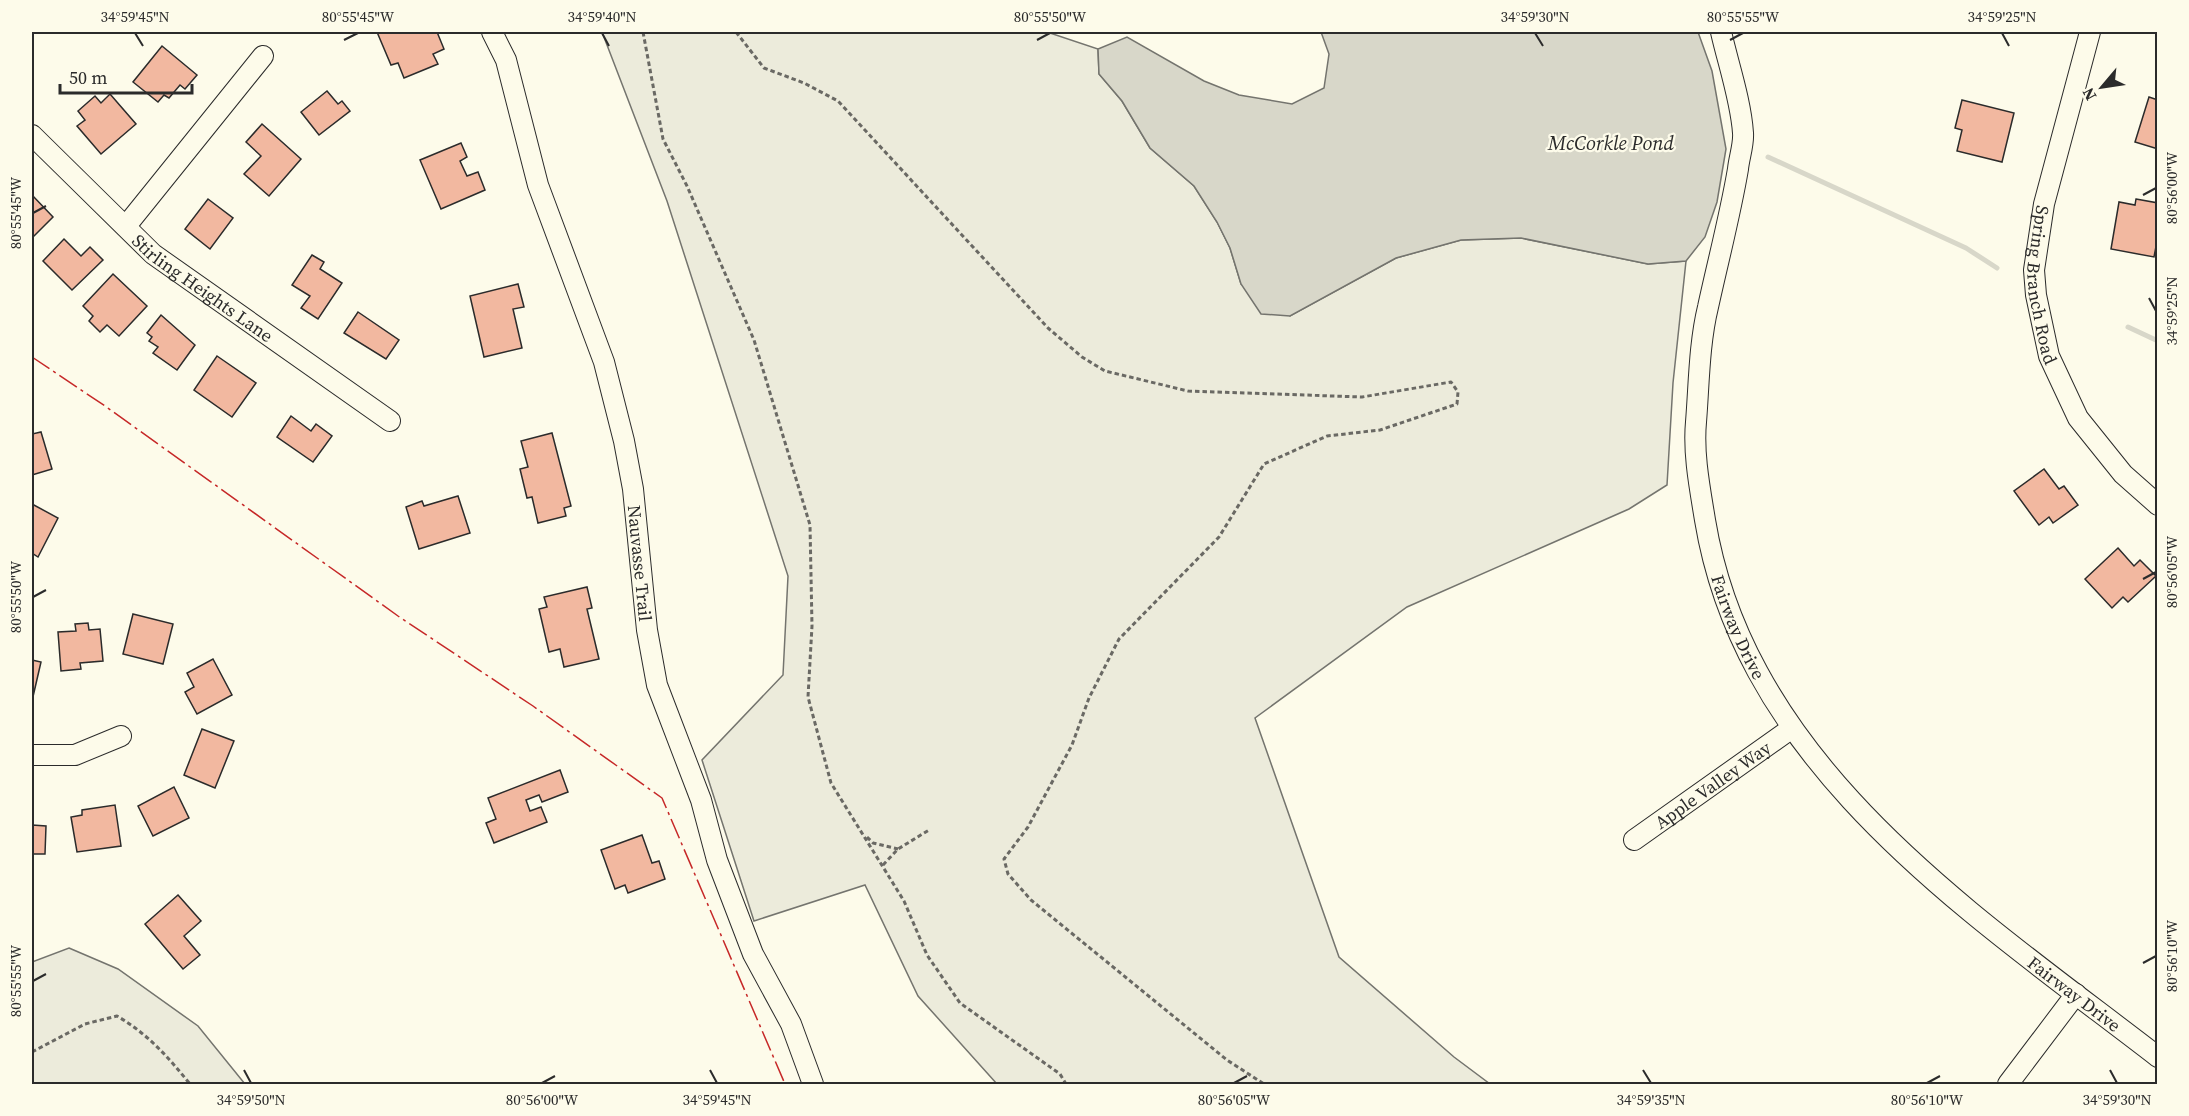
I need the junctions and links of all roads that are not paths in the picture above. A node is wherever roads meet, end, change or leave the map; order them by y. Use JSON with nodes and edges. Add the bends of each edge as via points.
{"nodes":[{"id":1,"x":492,"y":32,"type":"edge"},
{"id":2,"x":1721,"y":32,"type":"edge"},
{"id":3,"x":2090,"y":32,"type":"edge"},
{"id":4,"x":263,"y":56,"type":"dead end"},
{"id":5,"x":32,"y":135,"type":"edge"},
{"id":6,"x":126,"y":226,"type":"junction"},
{"id":7,"x":390,"y":421,"type":"dead end"},
{"id":8,"x":2157,"y":505,"type":"edge"},
{"id":9,"x":1792,"y":728,"type":"junction"},
{"id":10,"x":121,"y":736,"type":"dead end"},
{"id":11,"x":32,"y":755,"type":"edge"},
{"id":12,"x":1634,"y":840,"type":"dead end"},
{"id":13,"x":2076,"y":994,"type":"junction"},
{"id":14,"x":2157,"y":1057,"type":"edge"},
{"id":15,"x":813,"y":1084,"type":"edge"},
{"id":16,"x":2008,"y":1084,"type":"edge"}],
"edges":[{"from":1,"to":15,"type":"street","name":"Nauvasse Trail","via":[[506,60],[538,185],[604,362],[624,441],[657,684],[753,954],[791,1024]]},
{"from":2,"to":9,"type":"street","name":"Fairway Drive","via":[[1743,135],[1730,215],[1707,311],[1695,428],[1699,486],[1709,546],[1729,613],[1758,674]]},
{"from":3,"to":8,"type":"street","name":"Spring Branch Road","via":[[2044,204],[2034,270],[2036,296],[2049,356],[2078,418],[2123,474]]},
{"from":4,"to":6,"type":"street"},
{"from":5,"to":6,"type":"street","name":"Stirling Heights Lane"},
{"from":6,"to":7,"type":"street","name":"Stirling Heights Lane","via":[[153,254]]},
{"from":9,"to":12,"type":"street","name":"Apple Valley Way"},
{"from":9,"to":13,"type":"street","name":"Fairway Drive","via":[[1865,817],[1972,914]]},
{"from":10,"to":11,"type":"street","via":[[75,755]]},
{"from":13,"to":14,"type":"street","name":"Fairway Drive"},
{"from":13,"to":16,"type":"street"}]}
